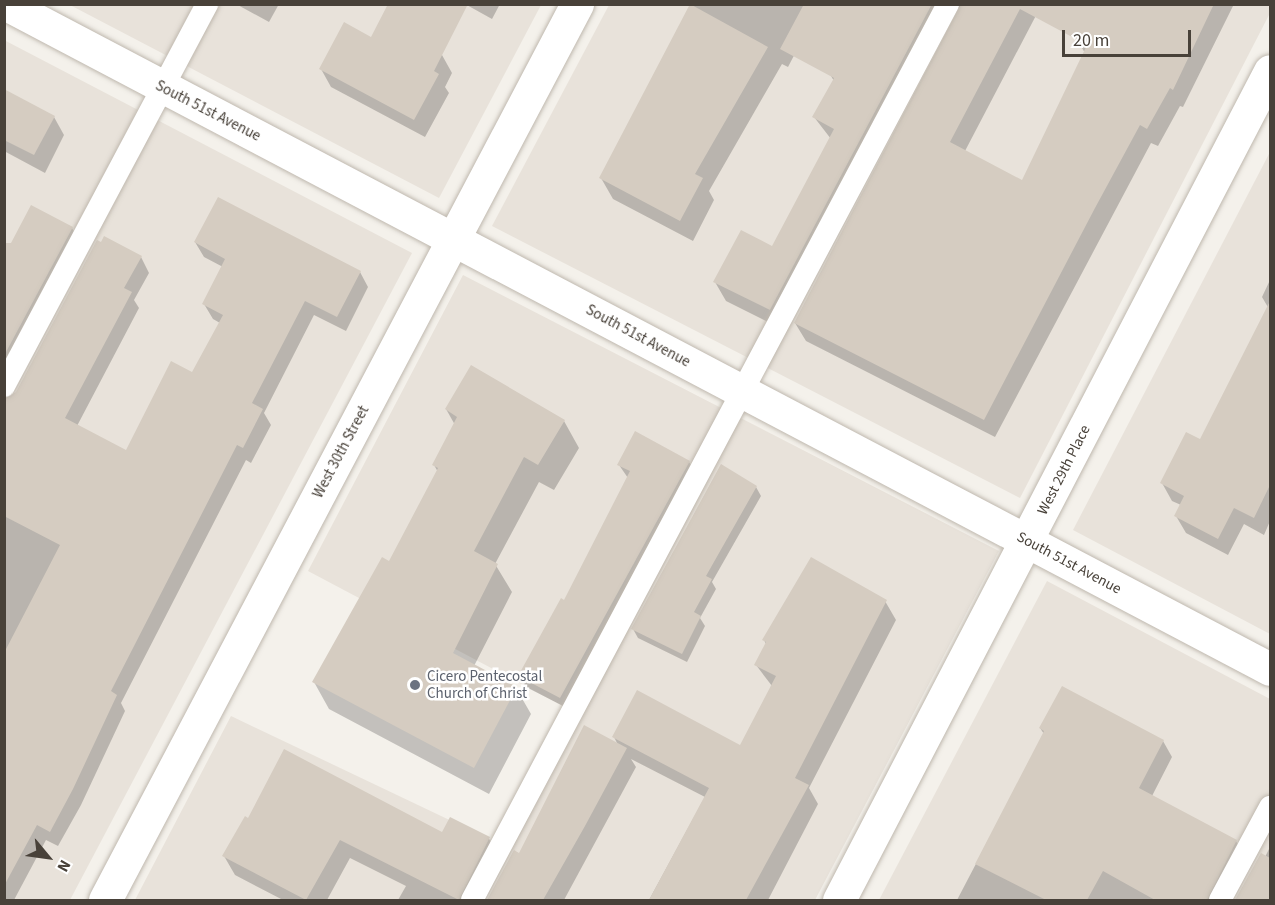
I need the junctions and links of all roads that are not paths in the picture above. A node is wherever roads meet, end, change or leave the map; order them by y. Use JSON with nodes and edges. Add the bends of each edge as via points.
{"nodes":[{"id":1,"x":6,"y":4,"type":"edge"},
{"id":2,"x":207,"y":4,"type":"edge"},
{"id":3,"x":577,"y":4,"type":"edge"},
{"id":4,"x":948,"y":4,"type":"edge"},
{"id":5,"x":1270,"y":71,"type":"edge"},
{"id":6,"x":163,"y":88,"type":"junction"},
{"id":7,"x":453,"y":239,"type":"junction"},
{"id":8,"x":4,"y":386,"type":"edge"},
{"id":9,"x":741,"y":390,"type":"junction"},
{"id":10,"x":1027,"y":541,"type":"junction"},
{"id":11,"x":1270,"y":669,"type":"edge"},
{"id":12,"x":1270,"y":807,"type":"edge"},
{"id":13,"x":105,"y":900,"type":"edge"},
{"id":14,"x":472,"y":900,"type":"edge"},
{"id":15,"x":839,"y":900,"type":"edge"},
{"id":16,"x":1220,"y":900,"type":"edge"}],
"edges":[{"from":1,"to":6,"type":"street","name":"South 51st Avenue"},
{"from":2,"to":6,"type":"lane"},
{"from":3,"to":7,"type":"street","name":"West 30th Street"},
{"from":4,"to":9,"type":"lane"},
{"from":5,"to":10,"type":"street","name":"West 29th Place"},
{"from":6,"to":7,"type":"street","name":"South 51st Avenue"},
{"from":6,"to":8,"type":"lane"},
{"from":7,"to":9,"type":"street","name":"South 51st Avenue"},
{"from":7,"to":13,"type":"street","name":"West 30th Street"},
{"from":9,"to":10,"type":"street","name":"South 51st Avenue"},
{"from":9,"to":14,"type":"lane"},
{"from":10,"to":11,"type":"street","name":"South 51st Avenue"},
{"from":10,"to":15,"type":"street","name":"West 29th Place"},
{"from":12,"to":16,"type":"lane"}]}
